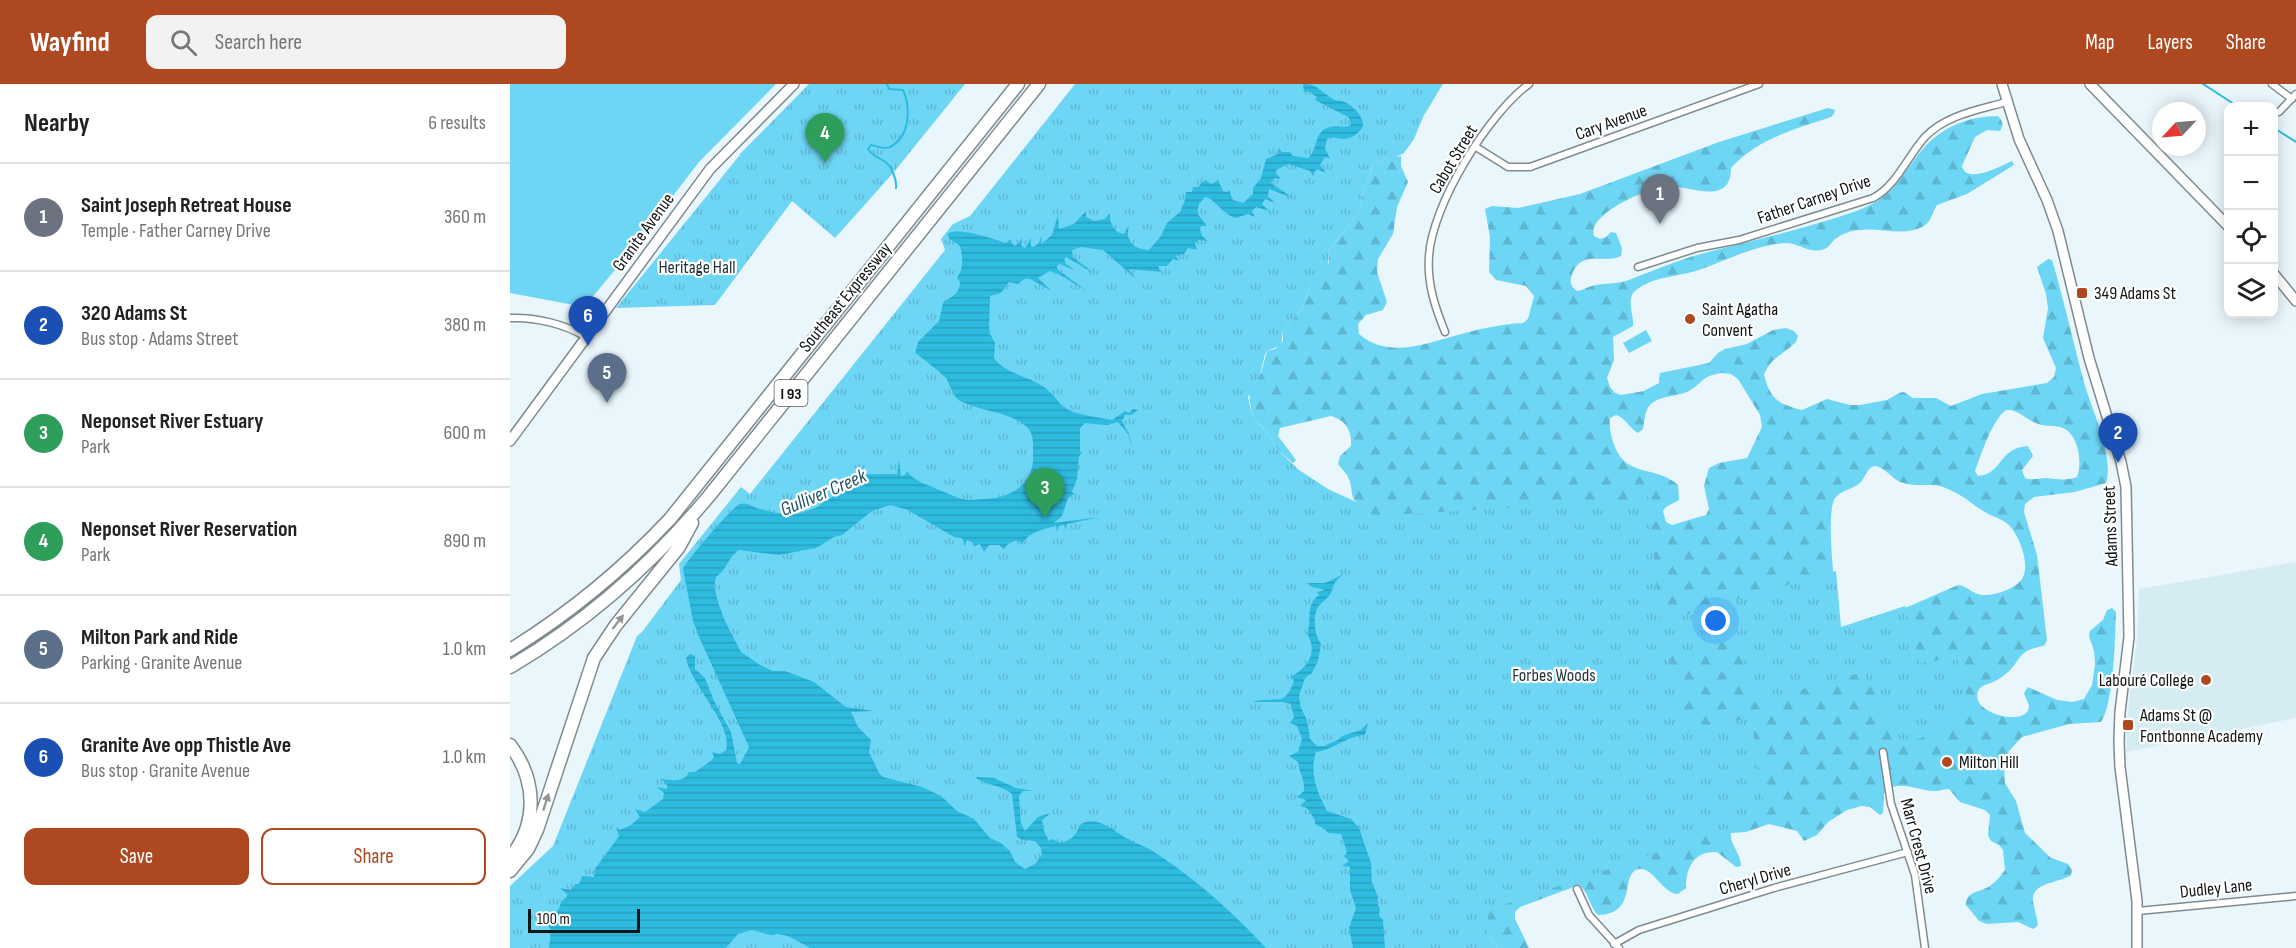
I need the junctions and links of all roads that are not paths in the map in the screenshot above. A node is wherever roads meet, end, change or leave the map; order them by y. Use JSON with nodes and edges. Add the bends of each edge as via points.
{"nodes":[{"id":1,"x":795,"y":84,"type":"edge"},
{"id":2,"x":1010,"y":84,"type":"edge"},
{"id":3,"x":1018,"y":84,"type":"edge"},
{"id":4,"x":1029,"y":84,"type":"edge"},
{"id":5,"x":1039,"y":84,"type":"edge"},
{"id":6,"x":1529,"y":84,"type":"edge"},
{"id":7,"x":1759,"y":84,"type":"edge"},
{"id":8,"x":2002,"y":84,"type":"edge"},
{"id":9,"x":2090,"y":84,"type":"edge"},
{"id":10,"x":2272,"y":84,"type":"edge"},
{"id":11,"x":2294,"y":97,"type":"edge"},
{"id":12,"x":2006,"y":102,"type":"junction"},
{"id":13,"x":2279,"y":112,"type":"dead end"},
{"id":14,"x":1476,"y":147,"type":"junction"},
{"id":15,"x":2224,"y":221,"type":"edge"},
{"id":16,"x":1638,"y":267,"type":"dead end"},
{"id":17,"x":2278,"y":279,"type":"edge"},
{"id":18,"x":2296,"y":301,"type":"edge"},
{"id":19,"x":510,"y":318,"type":"edge"},
{"id":20,"x":1445,"y":332,"type":"dead end"},
{"id":21,"x":586,"y":337,"type":"junction"},
{"id":22,"x":510,"y":441,"type":"edge"},
{"id":23,"x":702,"y":503,"type":"junction"},
{"id":24,"x":510,"y":642,"type":"edge"},
{"id":25,"x":510,"y":650,"type":"edge"},
{"id":26,"x":510,"y":659,"type":"edge"},
{"id":27,"x":510,"y":667,"type":"edge"},
{"id":28,"x":510,"y":745,"type":"edge"},
{"id":29,"x":1882,"y":752,"type":"dead end"},
{"id":30,"x":1908,"y":852,"type":"junction"},
{"id":31,"x":510,"y":858,"type":"edge"},
{"id":32,"x":510,"y":871,"type":"edge"},
{"id":33,"x":1577,"y":889,"type":"dead end"},
{"id":34,"x":2296,"y":896,"type":"edge"},
{"id":35,"x":2138,"y":911,"type":"junction"},
{"id":36,"x":1616,"y":946,"type":"edge"},
{"id":37,"x":1925,"y":948,"type":"edge"},
{"id":38,"x":2137,"y":948,"type":"edge"}],
"edges":[{"from":1,"to":21,"type":"main road","name":"Granite Avenue","via":[[710,170]]},
{"from":2,"to":24,"type":"highway","name":"Southeast Expressway","number":"I 93","via":[[665,514],[588,588]]},
{"from":3,"to":25,"type":"highway","number":"I 93","via":[[670,519],[592,592]]},
{"from":4,"to":26,"type":"highway","number":"I 93","via":[[667,533],[588,606]]},
{"from":5,"to":23,"type":"highway","name":"Southeast Expressway","number":"I 93"},
{"from":6,"to":14,"type":"street","name":"Cabot Street","via":[[1500,113]]},
{"from":7,"to":14,"type":"street","name":"Cary Avenue","via":[[1530,167],[1508,167]]},
{"from":8,"to":12,"type":"main road","name":"Adams Street"},
{"from":9,"to":15,"type":"main road"},
{"from":10,"to":11,"type":"street"},
{"from":11,"to":13,"type":"street"},
{"from":12,"to":16,"type":"street","name":"Father Carney Drive","via":[[1958,116],[1938,127],[1920,143],[1887,188],[1873,198]]},
{"from":12,"to":35,"type":"main road","name":"Adams Street","via":[[2055,222],[2125,479],[2129,631],[2119,742]]},
{"from":14,"to":20,"type":"street","name":"Cabot Street","via":[[1446,198],[1430,244],[1430,288]]},
{"from":17,"to":18,"type":"main road"},
{"from":19,"to":21,"type":"street","via":[[573,329]]},
{"from":21,"to":22,"type":"main road","name":"Granite Avenue"},
{"from":23,"to":27,"type":"highway","name":"Southeast Expressway","number":"I 93","via":[[660,551],[613,594]]},
{"from":32,"to":23,"type":"highway","one_way":true,"via":[[537,830],[594,658],[679,548]]},
{"from":28,"to":31,"type":"highway","via":[[527,773],[531,795],[528,826]]},
{"from":29,"to":30,"type":"street","name":"Marr Crest Drive","via":[[1891,804]]},
{"from":30,"to":36,"type":"street","name":"Cheryl Drive","via":[[1639,930]]},
{"from":30,"to":37,"type":"street","name":"Marr Crest Drive"},
{"from":33,"to":36,"type":"street","via":[[1589,915]]},
{"from":34,"to":35,"type":"street","name":"Dudley Lane"},
{"from":35,"to":38,"type":"main road","name":"Adams Street"}]}
